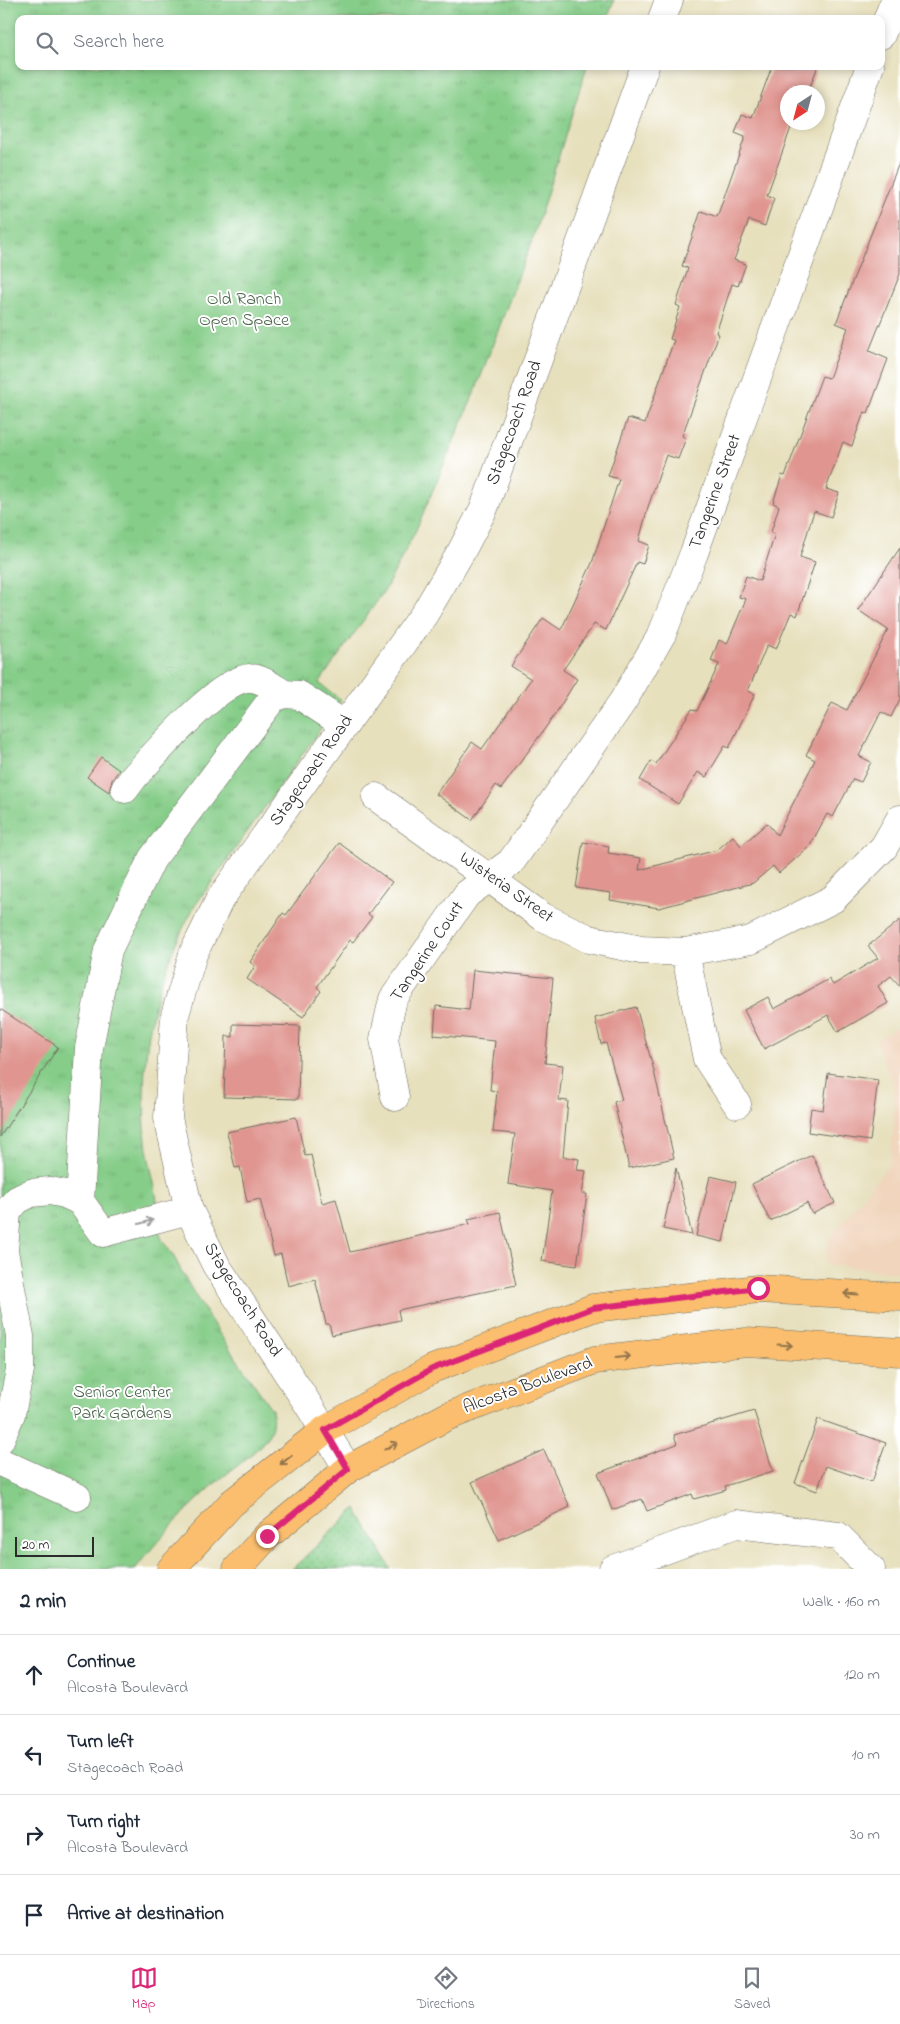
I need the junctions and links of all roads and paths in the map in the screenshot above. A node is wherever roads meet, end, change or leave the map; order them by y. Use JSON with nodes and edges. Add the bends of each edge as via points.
{"nodes":[{"id":1,"x":669,"y":0,"type":"edge"},
{"id":2,"x":894,"y":0,"type":"edge"},
{"id":3,"x":663,"y":15,"type":"edge"},
{"id":4,"x":885,"y":24,"type":"edge"},
{"id":5,"x":643,"y":70,"type":"edge"},
{"id":6,"x":869,"y":70,"type":"edge"},
{"id":7,"x":284,"y":694,"type":"junction"},
{"id":8,"x":345,"y":725,"type":"junction"},
{"id":9,"x":125,"y":789,"type":"dead end"},
{"id":10,"x":376,"y":796,"type":"dead end"},
{"id":11,"x":900,"y":819,"type":"edge"},
{"id":12,"x":489,"y":877,"type":"junction"},
{"id":13,"x":685,"y":952,"type":"junction"},
{"id":14,"x":395,"y":1097,"type":"dead end"},
{"id":15,"x":737,"y":1104,"type":"dead end"},
{"id":16,"x":80,"y":1201,"type":"junction"},
{"id":17,"x":189,"y":1210,"type":"junction"},
{"id":18,"x":900,"y":1297,"type":"edge"},
{"id":19,"x":900,"y":1352,"type":"edge"},
{"id":20,"x":325,"y":1430,"type":"junction"},
{"id":21,"x":0,"y":1440,"type":"edge"},
{"id":22,"x":0,"y":1462,"type":"edge"},
{"id":23,"x":348,"y":1469,"type":"junction"},
{"id":24,"x":77,"y":1497,"type":"dead end"},
{"id":25,"x":171,"y":1569,"type":"edge"},
{"id":26,"x":237,"y":1569,"type":"edge"},
{"id":27,"x":613,"y":1569,"type":"edge"},
{"id":28,"x":870,"y":1569,"type":"edge"}],
"edges":[{"from":1,"to":3,"type":"street"},
{"from":2,"to":4,"type":"street"},
{"from":5,"to":8,"type":"street","name":"Stagecoach Road","via":[[484,508],[425,613]]},
{"from":6,"to":12,"type":"street","name":"Tangerine Street","via":[[662,634],[622,701],[511,862]]},
{"from":7,"to":8,"type":"street","via":[[299,695]]},
{"from":7,"to":9,"type":"street","via":[[262,681],[249,678],[224,688]]},
{"from":7,"to":16,"type":"street","via":[[272,698],[152,859],[108,950],[90,1048]]},
{"from":8,"to":17,"type":"street","name":"Stagecoach Road","via":[[220,899],[193,954],[175,1015],[168,1118]]},
{"from":10,"to":12,"type":"street","name":"Wisteria Street"},
{"from":11,"to":13,"type":"street","name":"Wisteria Street","via":[[884,847],[833,898],[751,940]]},
{"from":12,"to":13,"type":"street","name":"Wisteria Street","via":[[543,917],[589,939],[641,950]]},
{"from":12,"to":14,"type":"street","name":"Tangerine Court","via":[[466,894],[393,999],[384,1039]]},
{"from":13,"to":15,"type":"street","via":[[707,1059]]},
{"from":16,"to":17,"type":"street","one_way":true,"via":[[103,1233]]},
{"from":16,"to":21,"type":"street","via":[[50,1191],[31,1193],[17,1200],[7,1212],[4,1251],[20,1336],[20,1370]]},
{"from":17,"to":20,"type":"street","name":"Stagecoach Road","via":[[216,1265]]},
{"from":18,"to":20,"type":"main road","one_way":true,"via":[[758,1288],[593,1308],[432,1369]]},
{"from":23,"to":19,"type":"main road","name":"Alcosta Boulevard","one_way":true,"via":[[446,1417],[595,1360],[746,1342]]},
{"from":20,"to":23,"type":"street","name":"Stagecoach Road"},
{"from":20,"to":25,"type":"main road","one_way":true,"via":[[232,1503]]},
{"from":22,"to":24,"type":"street"},
{"from":23,"to":26,"type":"main road","name":"Alcosta Boulevard","via":[[267,1536]]},
{"from":27,"to":28,"type":"street","via":[[736,1524],[838,1536]]}]}
